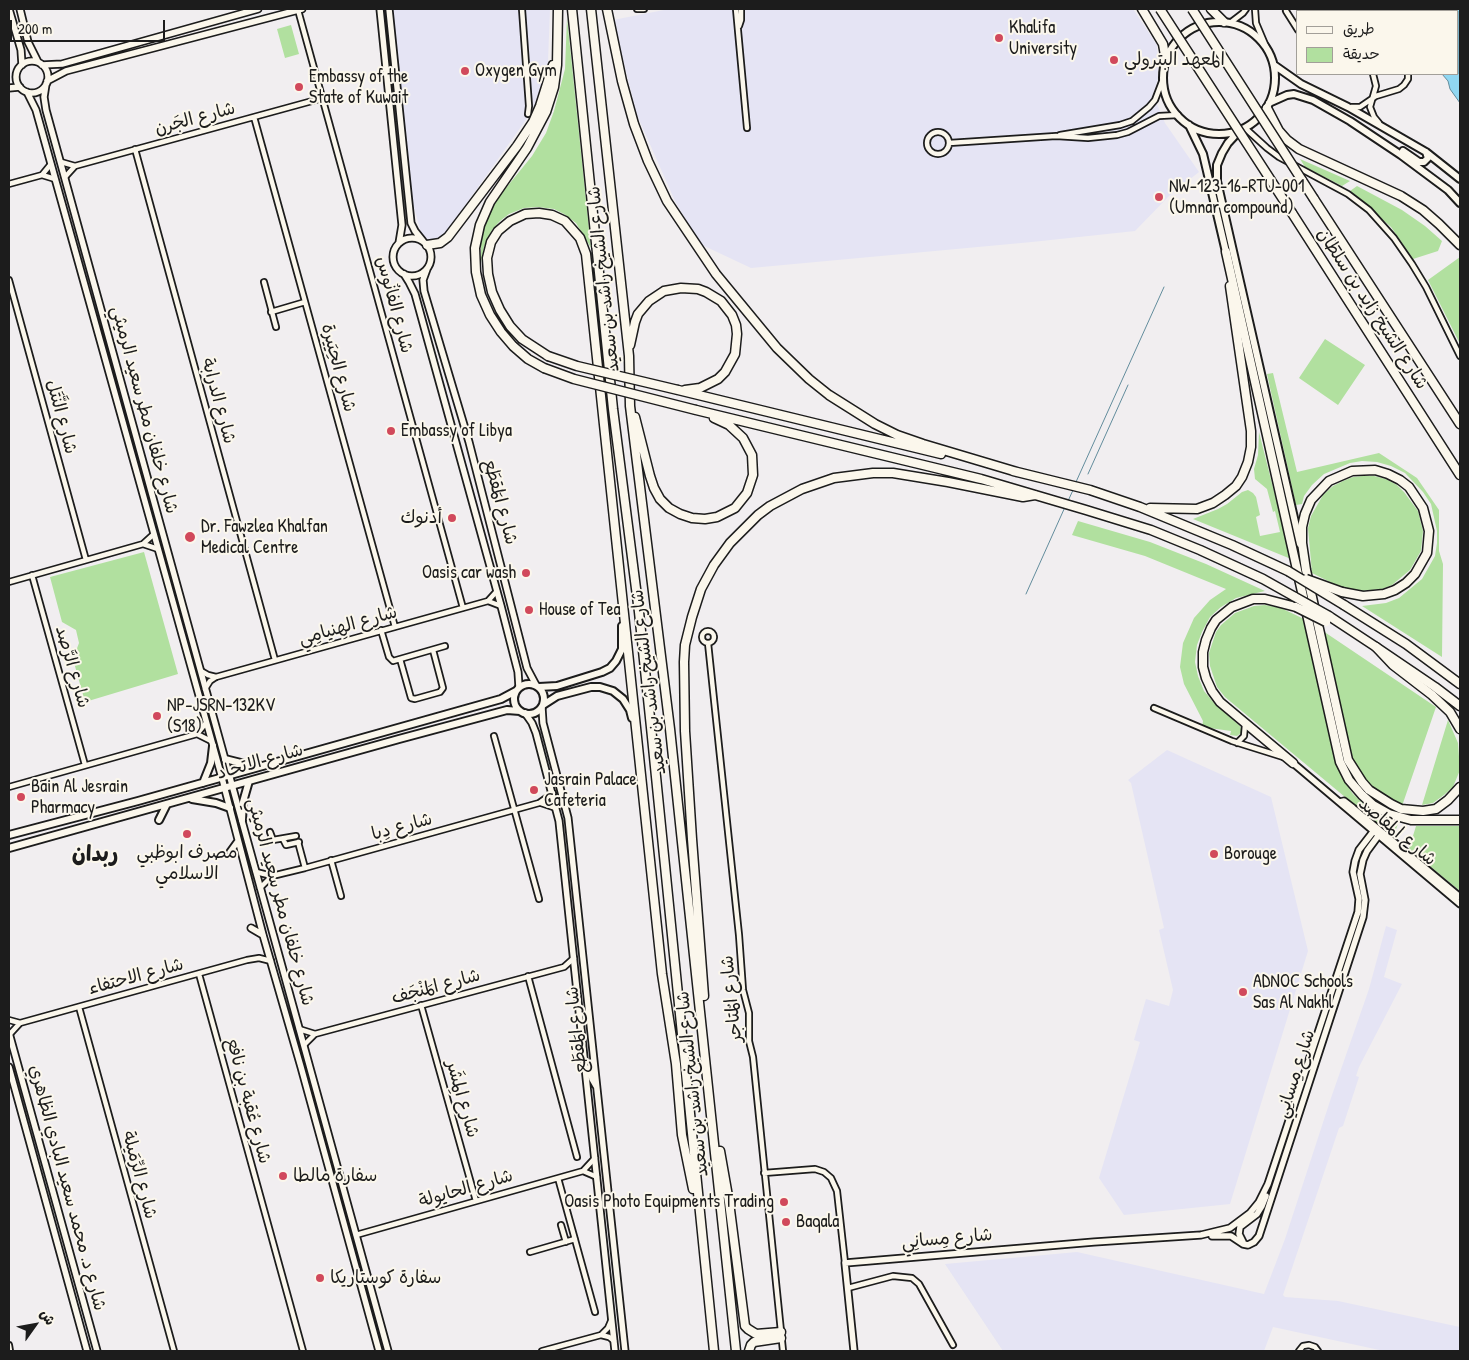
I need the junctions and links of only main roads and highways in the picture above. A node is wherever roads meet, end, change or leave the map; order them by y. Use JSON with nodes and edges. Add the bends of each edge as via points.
{"nodes":[{"id":1,"x":558,"y":9,"type":"edge"},
{"id":2,"x":572,"y":9,"type":"edge"},
{"id":3,"x":591,"y":9,"type":"edge"},
{"id":4,"x":607,"y":9,"type":"edge"},
{"id":5,"x":1142,"y":9,"type":"edge"},
{"id":6,"x":1160,"y":9,"type":"edge"},
{"id":7,"x":1192,"y":9,"type":"edge"},
{"id":8,"x":1210,"y":9,"type":"edge"},
{"id":9,"x":1227,"y":22,"type":"junction"},
{"id":10,"x":558,"y":46,"type":"junction"},
{"id":11,"x":1166,"y":61,"type":"junction"},
{"id":12,"x":1274,"y":65,"type":"junction"},
{"id":13,"x":1268,"y":105,"type":"junction"},
{"id":14,"x":1189,"y":125,"type":"junction"},
{"id":15,"x":1242,"y":129,"type":"junction"},
{"id":16,"x":1377,"y":138,"type":"junction"},
{"id":17,"x":1426,"y":152,"type":"junction"},
{"id":18,"x":1460,"y":179,"type":"edge"},
{"id":19,"x":1460,"y":202,"type":"edge"},
{"id":20,"x":425,"y":243,"type":"road end"},
{"id":21,"x":1460,"y":245,"type":"edge"},
{"id":22,"x":1226,"y":252,"type":"junction"},
{"id":23,"x":629,"y":356,"type":"junction"},
{"id":24,"x":678,"y":390,"type":"junction"},
{"id":25,"x":630,"y":406,"type":"junction"},
{"id":26,"x":696,"y":410,"type":"junction"},
{"id":27,"x":1460,"y":424,"type":"edge"},
{"id":28,"x":1017,"y":472,"type":"junction"},
{"id":29,"x":1460,"y":475,"type":"edge"},
{"id":30,"x":1035,"y":495,"type":"junction"},
{"id":31,"x":1140,"y":507,"type":"junction"},
{"id":32,"x":1306,"y":570,"type":"junction"},
{"id":33,"x":1288,"y":571,"type":"junction"},
{"id":34,"x":623,"y":602,"type":"junction"},
{"id":35,"x":1327,"y":619,"type":"junction"},
{"id":36,"x":1460,"y":684,"type":"edge"},
{"id":37,"x":538,"y":686,"type":"junction"},
{"id":38,"x":518,"y":689,"type":"junction"},
{"id":39,"x":1434,"y":691,"type":"junction"},
{"id":40,"x":542,"y":706,"type":"junction"},
{"id":41,"x":1460,"y":706,"type":"edge"},
{"id":42,"x":522,"y":712,"type":"junction"},
{"id":43,"x":1459,"y":727,"type":"edge"},
{"id":44,"x":212,"y":744,"type":"road end"},
{"id":45,"x":639,"y":751,"type":"junction"},
{"id":46,"x":225,"y":759,"type":"road end"},
{"id":47,"x":1293,"y":763,"type":"road end"},
{"id":48,"x":265,"y":765,"type":"junction"},
{"id":49,"x":249,"y":781,"type":"junction"},
{"id":50,"x":204,"y":783,"type":"junction"},
{"id":51,"x":1460,"y":787,"type":"edge"},
{"id":52,"x":188,"y":798,"type":"junction"},
{"id":53,"x":167,"y":804,"type":"junction"},
{"id":54,"x":230,"y":808,"type":"road end"},
{"id":55,"x":159,"y":820,"type":"dead end"},
{"id":56,"x":242,"y":820,"type":"road end"},
{"id":57,"x":1460,"y":820,"type":"edge"},
{"id":58,"x":9,"y":835,"type":"edge"},
{"id":59,"x":9,"y":848,"type":"edge"},
{"id":60,"x":708,"y":1078,"type":"junction"},
{"id":61,"x":710,"y":1095,"type":"junction"},
{"id":62,"x":699,"y":1213,"type":"junction"},
{"id":63,"x":714,"y":1351,"type":"edge"},
{"id":64,"x":736,"y":1351,"type":"edge"},
{"id":65,"x":749,"y":1351,"type":"edge"}],
"edges":[{"from":1,"to":10,"type":"highway"},
{"from":2,"to":62,"type":"highway","name":"شارع الشيخ راشد بن سعيد","via":[[613,409],[639,612]]},
{"from":3,"to":23,"type":"highway","name":"شارع الشيخ راشد بن سعيد"},
{"from":4,"to":28,"type":"highway","via":[[634,124],[667,201],[716,274],[777,348],[829,395],[875,424],[923,444]]},
{"from":5,"to":11,"type":"highway","via":[[1163,44]]},
{"from":6,"to":29,"type":"highway","name":"شارع الشيخ زايد بن سلطان","bridge":true},
{"from":7,"to":27,"type":"highway","name":"شارع الشيخ زايد بن سلطان","bridge":true},
{"from":8,"to":9,"type":"highway"},
{"from":9,"to":11,"type":"main road","via":[[1212,22],[1188,31],[1178,40]]},
{"from":9,"to":12,"type":"main road","via":[[1258,37]]},
{"from":10,"to":20,"type":"highway","via":[[540,106],[526,134],[448,237],[440,243]]},
{"from":10,"to":26,"type":"highway","bridge":true,"via":[[554,87],[546,112],[527,148],[490,202],[480,225],[475,248],[481,295],[490,315],[513,346],[544,368],[574,379]]},
{"from":11,"to":14,"type":"main road","via":[[1164,79],[1168,99]]},
{"from":12,"to":13,"type":"main road","via":[[1274,91]]},
{"from":12,"to":17,"type":"main road","via":[[1301,84],[1378,123]]},
{"from":13,"to":15,"type":"main road","via":[[1257,119]]},
{"from":13,"to":16,"type":"main road","via":[[1287,95],[1304,96]]},
{"from":13,"to":21,"type":"highway","via":[[1279,131],[1299,149],[1401,196],[1423,210]]},
{"from":14,"to":15,"type":"main road","via":[[1214,134]]},
{"from":14,"to":22,"type":"main road","via":[[1203,154]]},
{"from":15,"to":32,"type":"main road","via":[[1222,153],[1217,165],[1217,182]]},
{"from":16,"to":17,"type":"main road","via":[[1419,162],[1426,161]]},
{"from":16,"to":19,"type":"main road","via":[[1423,170]]},
{"from":17,"to":18,"type":"main road"},
{"from":22,"to":31,"type":"highway","via":[[1251,431],[1248,462],[1236,486],[1213,503],[1182,510]]},
{"from":22,"to":57,"type":"highway","via":[[1340,762],[1349,780],[1373,805],[1398,817]]},
{"from":23,"to":24,"type":"highway","via":[[638,314],[649,301],[672,289],[698,289],[714,295],[726,307],[736,325],[735,354],[718,379],[700,388]]},
{"from":23,"to":25,"type":"highway","name":"شارع الشيخ راشد بن سعيد"},
{"from":24,"to":28,"type":"highway"},
{"from":24,"to":34,"type":"highway","bridge":true,"via":[[577,366],[548,356],[522,339],[510,326],[492,292],[487,258],[498,231],[525,214],[552,215],[565,221],[580,238],[586,254]]},
{"from":25,"to":26,"type":"highway","via":[[660,499],[680,514],[705,519],[726,513],[742,501],[751,484],[754,465],[748,446],[737,431]]},
{"from":25,"to":60,"type":"highway","name":"شارع الشيخ راشد بن سعيد"},
{"from":26,"to":30,"type":"highway"},
{"from":28,"to":31,"type":"highway","via":[[1090,490]]},
{"from":30,"to":35,"type":"highway","bridge":true,"via":[[1151,530],[1200,550],[1295,596]]},
{"from":30,"to":60,"type":"highway","via":[[1023,497],[893,473],[844,476],[807,487],[770,506],[730,543],[701,589],[685,645],[684,662],[685,731]]},
{"from":31,"to":33,"type":"highway"},
{"from":32,"to":33,"type":"highway","bridge":true,"via":[[1302,543],[1305,514],[1311,500],[1329,481],[1352,471],[1375,470],[1400,480],[1417,497],[1427,519],[1429,542],[1422,563],[1406,583],[1384,594],[1363,596],[1329,589]]},
{"from":32,"to":51,"type":"highway","via":[[1348,760],[1362,782],[1369,790],[1401,809],[1423,811],[1436,808]]},
{"from":33,"to":36,"type":"highway","bridge":true,"via":[[1406,644]]},
{"from":34,"to":37,"type":"main road","via":[[623,645],[613,665],[589,677],[557,686]]},
{"from":34,"to":45,"type":"highway"},
{"from":35,"to":39,"type":"highway","via":[[1376,647]]},
{"from":35,"to":47,"type":"highway","bridge":true,"via":[[1296,607],[1253,599],[1232,607],[1216,620],[1203,652],[1206,678],[1220,702]]},
{"from":37,"to":38,"type":"main road","via":[[527,683]]},
{"from":37,"to":40,"type":"main road","via":[[544,695]]},
{"from":38,"to":42,"type":"main road","via":[[514,699]]},
{"from":38,"to":48,"type":"main road","name":"شارع الاتحاد","via":[[501,699]]},
{"from":39,"to":41,"type":"highway"},
{"from":39,"to":43,"type":"highway"},
{"from":40,"to":42,"type":"main road","via":[[534,713]]},
{"from":40,"to":45,"type":"main road","via":[[557,696],[591,687],[614,691],[630,710]]},
{"from":42,"to":49,"type":"main road","name":"شارع الاتحاد","via":[[507,710],[495,713]]},
{"from":44,"to":50,"type":"main road","via":[[211,763]]},
{"from":45,"to":62,"type":"highway","via":[[682,1135]]},
{"from":46,"to":48,"type":"main road"},
{"from":48,"to":50,"type":"main road","name":"شارع الاتحاد"},
{"from":49,"to":52,"type":"main road","name":"شارع الاتحاد"},
{"from":49,"to":56,"type":"main road"},
{"from":50,"to":58,"type":"main road","name":"شارع الاتحاد"},
{"from":52,"to":53,"type":"main road","name":"شارع الاتحاد"},
{"from":52,"to":54,"type":"main road"},
{"from":53,"to":55,"type":"main road"},
{"from":53,"to":59,"type":"main road","name":"شارع الاتحاد"},
{"from":60,"to":61,"type":"highway","name":"شارع الشيخ راشد بن سعيد"},
{"from":61,"to":64,"type":"highway","name":"شارع الشيخ راشد بن سعيد"},
{"from":61,"to":65,"type":"highway","via":[[729,1202],[744,1321],[756,1334],[781,1335],[754,1342]]},
{"from":62,"to":63,"type":"highway","name":"شارع الشيخ راشد بن سعيد"}]}
